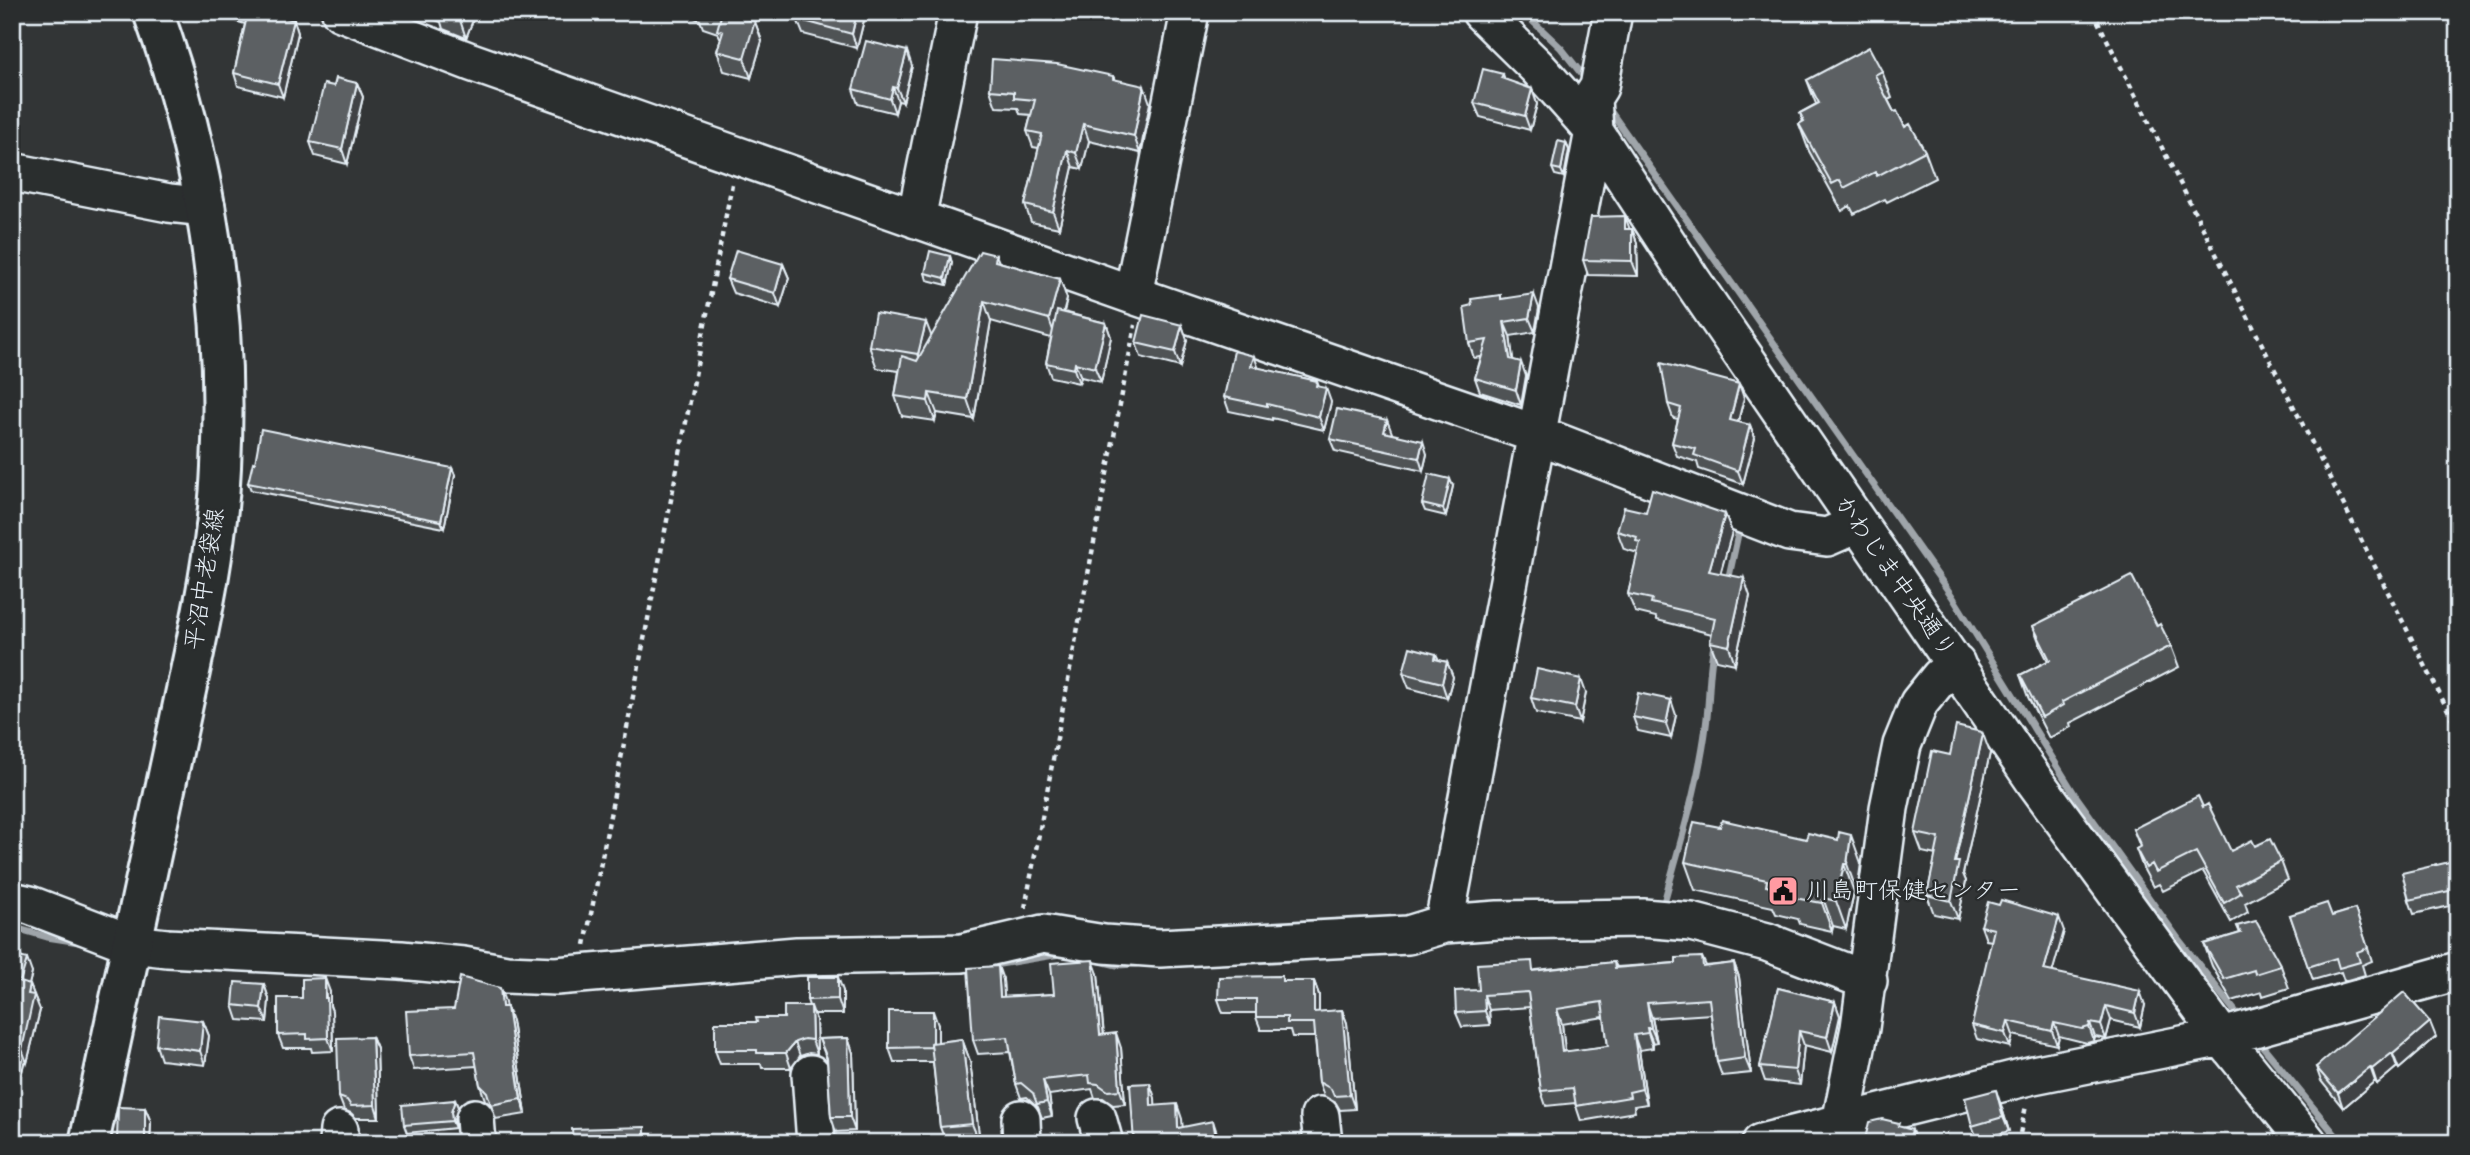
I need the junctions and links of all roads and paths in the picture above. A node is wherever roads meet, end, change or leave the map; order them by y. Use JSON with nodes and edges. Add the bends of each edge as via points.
{"nodes":[{"id":1,"x":153,"y":12,"type":"edge"},
{"id":2,"x":341,"y":12,"type":"edge"},
{"id":3,"x":958,"y":12,"type":"edge"},
{"id":4,"x":1190,"y":12,"type":"edge"},
{"id":5,"x":1481,"y":12,"type":"edge"},
{"id":6,"x":1613,"y":12,"type":"edge"},
{"id":7,"x":2093,"y":12,"type":"edge"},
{"id":8,"x":1595,"y":105,"type":"junction"},
{"id":9,"x":737,"y":156,"type":"junction"},
{"id":10,"x":12,"y":172,"type":"edge"},
{"id":11,"x":206,"y":208,"type":"junction"},
{"id":12,"x":916,"y":219,"type":"junction"},
{"id":13,"x":1137,"y":297,"type":"junction"},
{"id":14,"x":1536,"y":434,"type":"junction"},
{"id":15,"x":1857,"y":524,"type":"junction"},
{"id":16,"x":1956,"y":664,"type":"junction"},
{"id":17,"x":2458,"y":730,"type":"edge"},
{"id":18,"x":12,"y":901,"type":"edge"},
{"id":19,"x":1444,"y":924,"type":"junction"},
{"id":20,"x":1019,"y":940,"type":"junction"},
{"id":21,"x":132,"y":944,"type":"junction"},
{"id":22,"x":2458,"y":971,"type":"edge"},
{"id":23,"x":579,"y":976,"type":"junction"},
{"id":24,"x":1867,"y":981,"type":"junction"},
{"id":25,"x":2221,"y":1037,"type":"junction"},
{"id":26,"x":811,"y":1074,"type":"dead end"},
{"id":27,"x":1841,"y":1123,"type":"junction"},
{"id":28,"x":89,"y":1143,"type":"edge"},
{"id":29,"x":816,"y":1143,"type":"edge"},
{"id":30,"x":1761,"y":1143,"type":"edge"},
{"id":31,"x":2308,"y":1143,"type":"edge"}],
"edges":[{"from":1,"to":11,"type":"main road","name":"平沼中老袋線","via":[[190,128]]},
{"from":2,"to":9,"type":"street"},
{"from":3,"to":12,"type":"street"},
{"from":4,"to":13,"type":"street"},
{"from":5,"to":8,"type":"street","name":"かわじま中央通り","via":[[1536,68]]},
{"from":6,"to":8,"type":"street"},
{"from":7,"to":17,"type":"path"},
{"from":8,"to":14,"type":"street"},
{"from":8,"to":15,"type":"street","name":"かわじま中央通り","via":[[1690,278]]},
{"from":9,"to":12,"type":"street"},
{"from":9,"to":23,"type":"path"},
{"from":10,"to":11,"type":"street"},
{"from":11,"to":21,"type":"main road","name":"平沼中老袋線","via":[[223,382],[217,518],[190,672]]},
{"from":12,"to":13,"type":"street"},
{"from":13,"to":14,"type":"street"},
{"from":13,"to":20,"type":"path"},
{"from":14,"to":15,"type":"street","via":[[1789,532],[1827,537]]},
{"from":14,"to":19,"type":"street"},
{"from":15,"to":16,"type":"street","name":"かわじま中央通り"},
{"from":16,"to":24,"type":"street","via":[[1919,703],[1902,745],[1889,808]]},
{"from":16,"to":25,"type":"street","name":"かわじま中央通り","via":[[2034,780]]},
{"from":18,"to":21,"type":"street"},
{"from":19,"to":20,"type":"street","via":[[1408,935],[1160,948],[1043,934]]},
{"from":19,"to":24,"type":"street","via":[[1643,918],[1691,922],[1767,942]]},
{"from":20,"to":23,"type":"street","via":[[962,953],[797,956]]},
{"from":21,"to":23,"type":"street"},
{"from":21,"to":28,"type":"main road","name":"平沼中老袋線"},
{"from":22,"to":25,"type":"street"},
{"from":24,"to":27,"type":"street"},
{"from":25,"to":27,"type":"street","via":[[2033,1075]]},
{"from":25,"to":31,"type":"street","name":"かわじま中央通り"},
{"from":26,"to":29,"type":"street"},
{"from":27,"to":30,"type":"street"}]}
